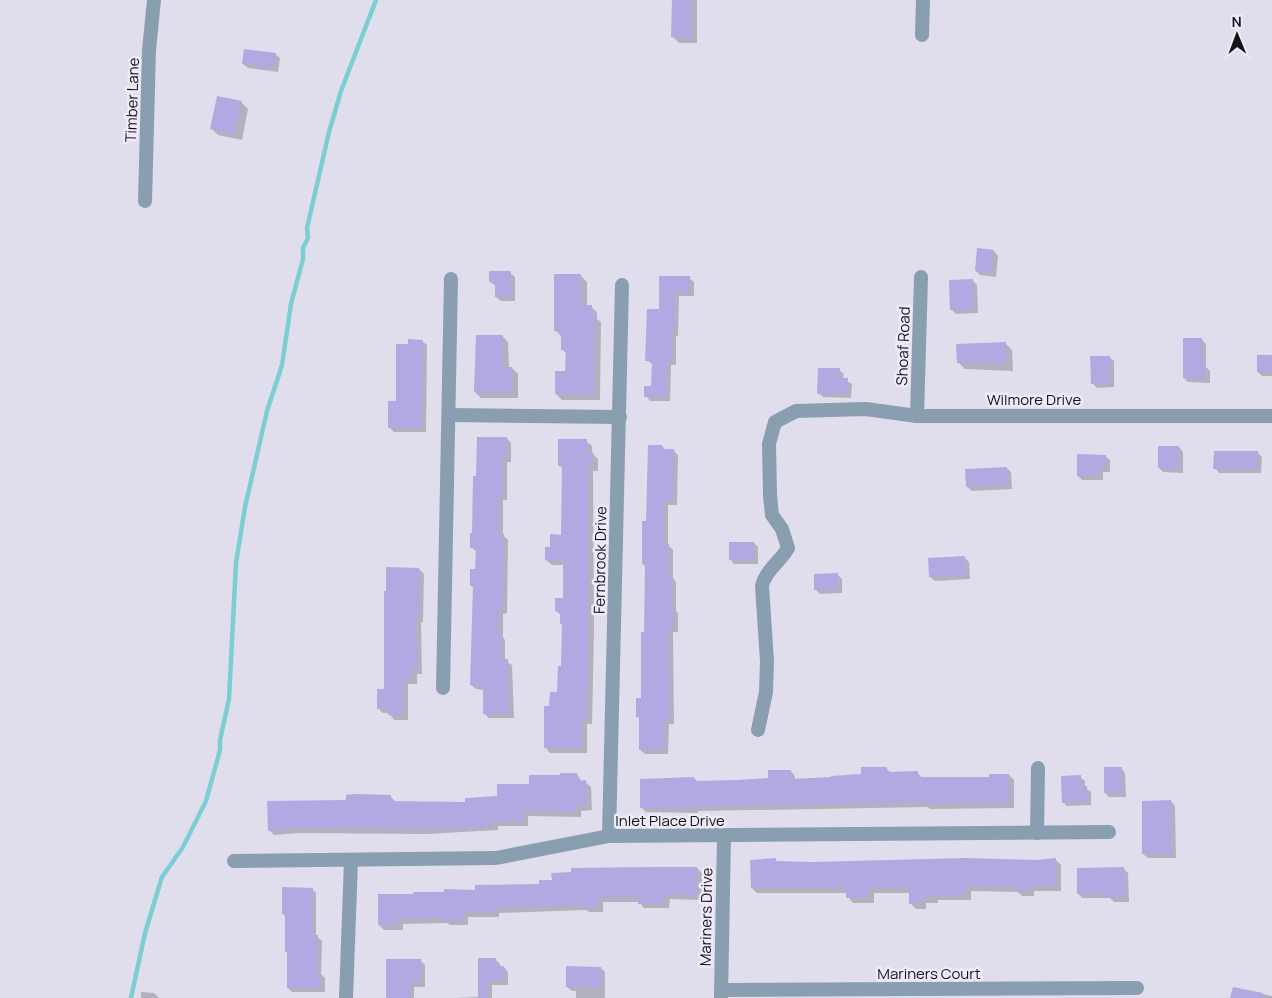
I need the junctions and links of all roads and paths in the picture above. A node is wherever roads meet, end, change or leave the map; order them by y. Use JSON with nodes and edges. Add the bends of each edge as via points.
{"nodes":[{"id":1,"x":154,"y":0,"type":"edge"},
{"id":2,"x":922,"y":0,"type":"edge"},
{"id":3,"x":922,"y":35,"type":"dead end"},
{"id":4,"x":145,"y":201,"type":"dead end"},
{"id":5,"x":921,"y":277,"type":"dead end"},
{"id":6,"x":451,"y":279,"type":"dead end"},
{"id":7,"x":622,"y":285,"type":"dead end"},
{"id":8,"x":449,"y":416,"type":"junction"},
{"id":9,"x":917,"y":416,"type":"junction"},
{"id":10,"x":1272,"y":416,"type":"edge"},
{"id":11,"x":620,"y":417,"type":"junction"},
{"id":12,"x":443,"y":688,"type":"dead end"},
{"id":13,"x":758,"y":730,"type":"dead end"},
{"id":14,"x":1038,"y":768,"type":"dead end"},
{"id":15,"x":1109,"y":832,"type":"dead end"},
{"id":16,"x":1037,"y":833,"type":"junction"},
{"id":17,"x":609,"y":836,"type":"junction"},
{"id":18,"x":724,"y":836,"type":"junction"},
{"id":19,"x":234,"y":861,"type":"dead end"},
{"id":20,"x":351,"y":861,"type":"junction"},
{"id":21,"x":1137,"y":988,"type":"dead end"},
{"id":22,"x":721,"y":994,"type":"edge"},
{"id":23,"x":346,"y":998,"type":"edge"}],
"edges":[{"from":1,"to":4,"type":"street","name":"Timber Lane","via":[[149,50]]},
{"from":2,"to":3,"type":"street"},
{"from":5,"to":9,"type":"street","name":"Shoaf Road"},
{"from":6,"to":8,"type":"street"},
{"from":7,"to":11,"type":"street","name":"Fernbrook Drive"},
{"from":8,"to":11,"type":"street"},
{"from":8,"to":12,"type":"street"},
{"from":9,"to":10,"type":"street","name":"Wilmore Drive"},
{"from":9,"to":13,"type":"street","name":"Wilmore Drive","via":[[866,409],[796,411],[775,422],[769,444],[772,515],[782,529],[788,548],[764,578],[762,586],[767,661],[766,692]]},
{"from":11,"to":17,"type":"street","name":"Fernbrook Drive"},
{"from":14,"to":16,"type":"street"},
{"from":15,"to":16,"type":"street","name":"Inlet Place Drive"},
{"from":16,"to":18,"type":"street","name":"Inlet Place Drive"},
{"from":17,"to":18,"type":"street","name":"Inlet Place Drive"},
{"from":17,"to":20,"type":"street","name":"Inlet Place Drive","via":[[496,858]]},
{"from":18,"to":22,"type":"street","name":"Mariners Drive"},
{"from":19,"to":20,"type":"street","name":"Inlet Place Drive"},
{"from":20,"to":23,"type":"street"},
{"from":21,"to":22,"type":"street","name":"Mariners Court"}]}
